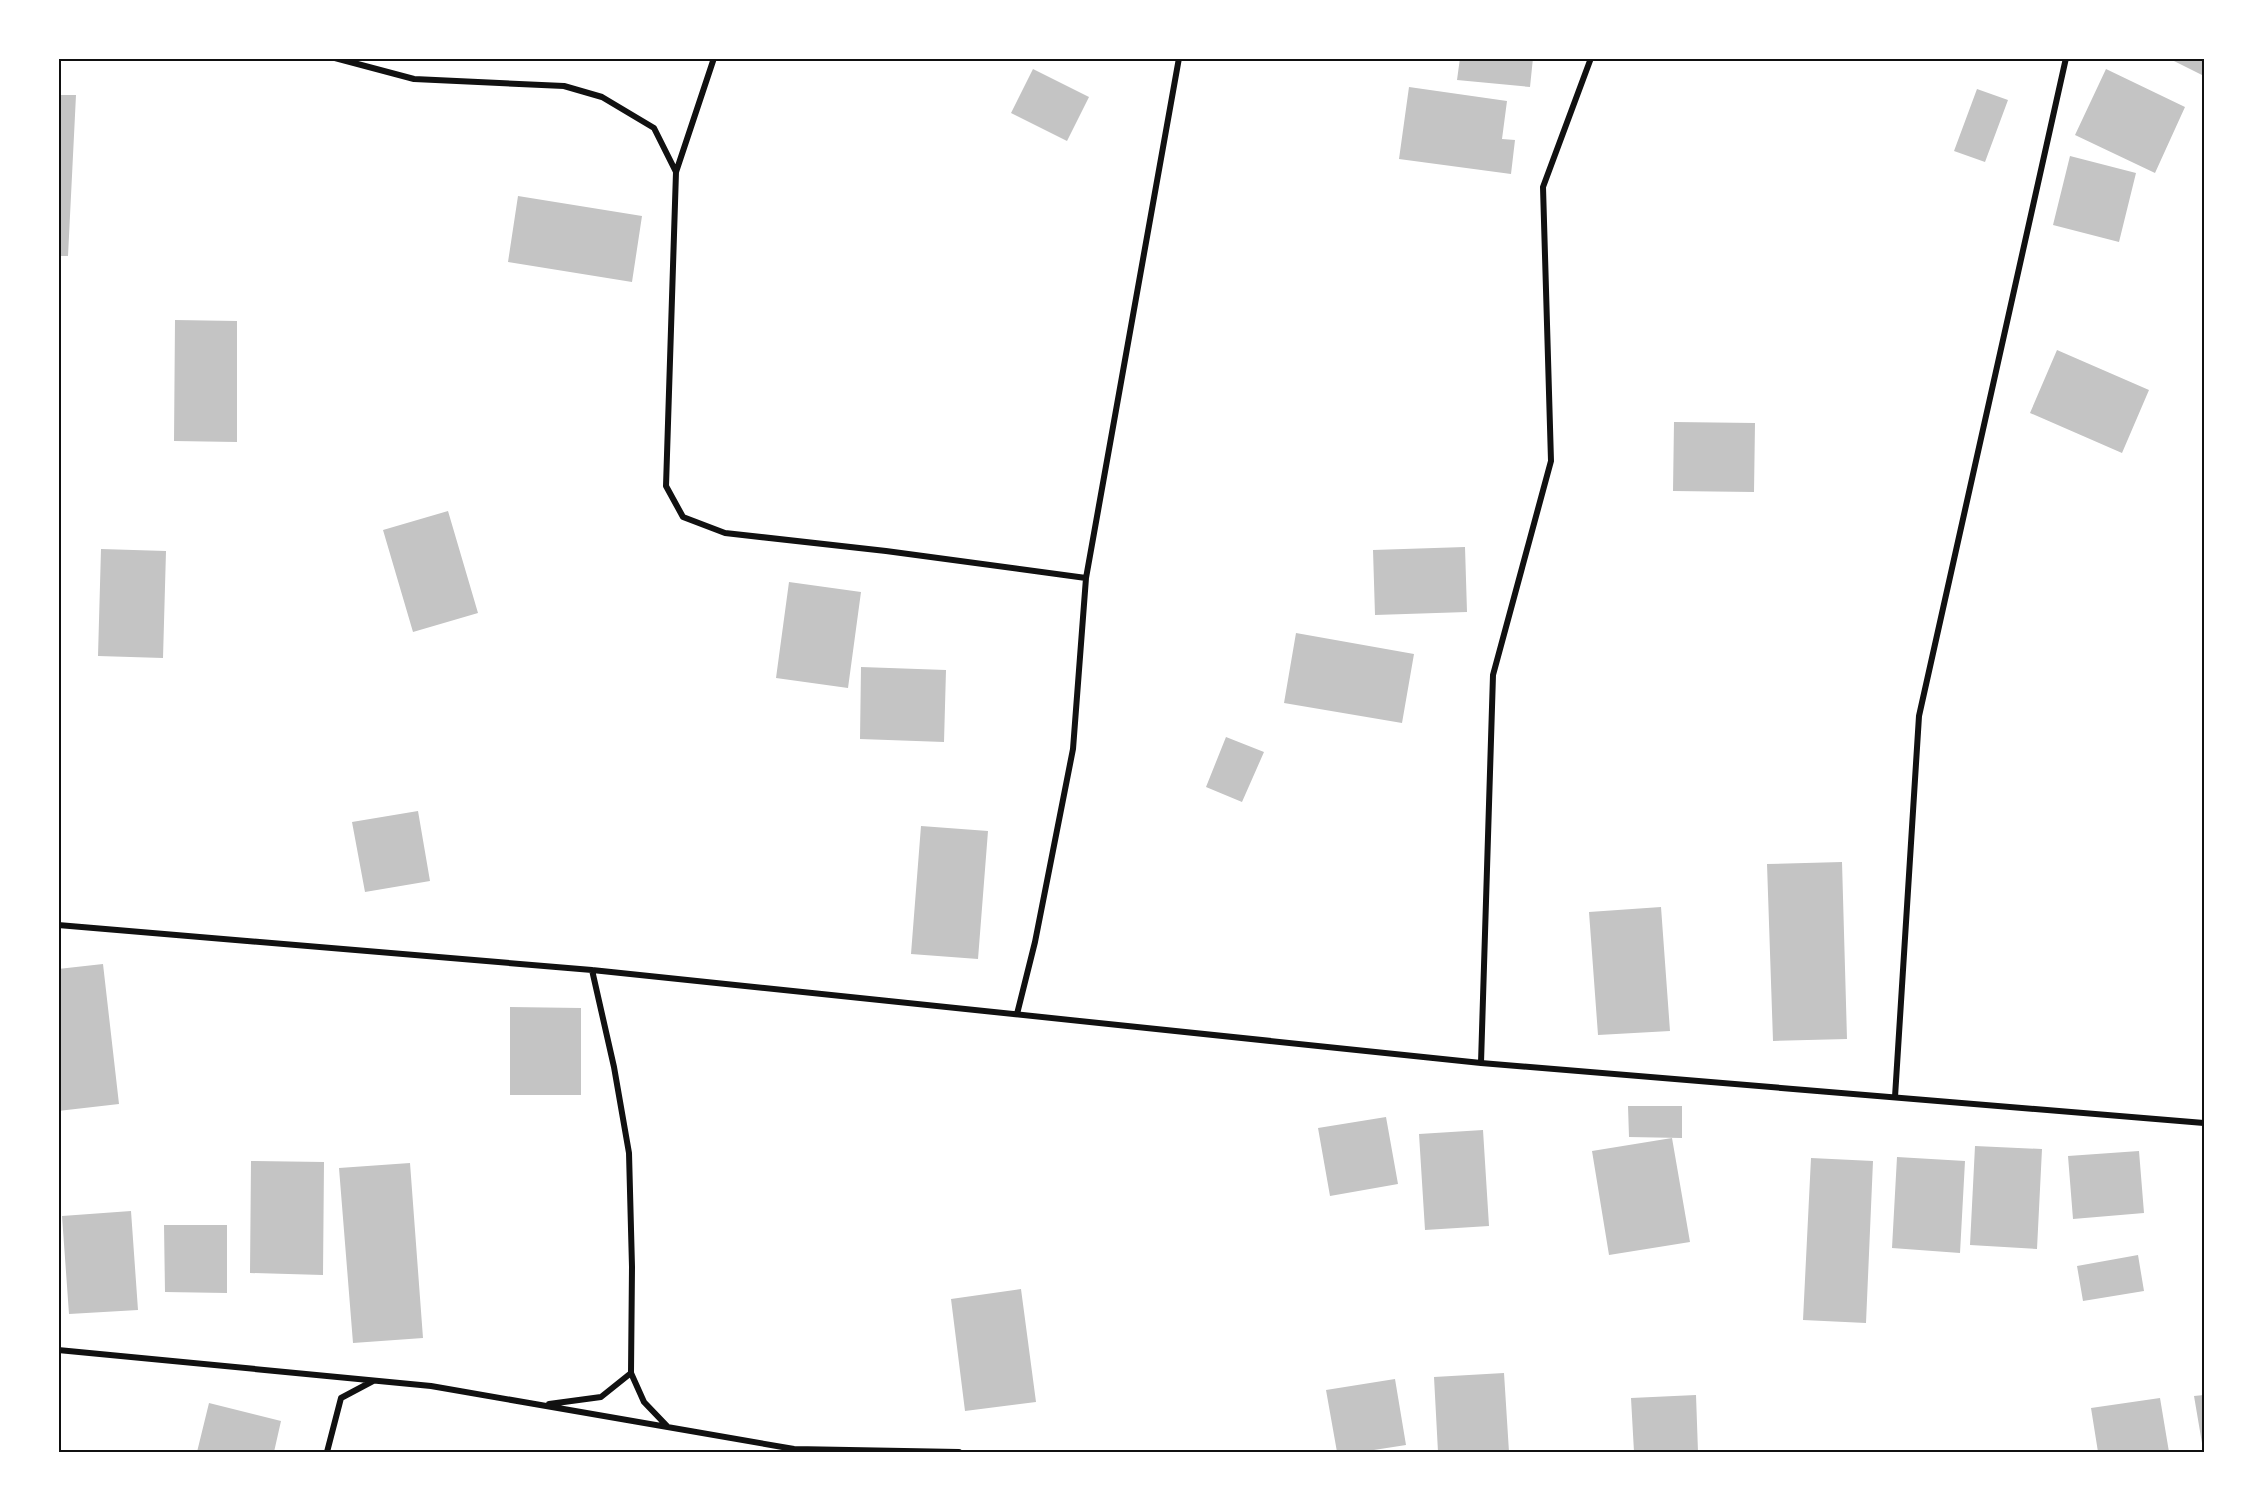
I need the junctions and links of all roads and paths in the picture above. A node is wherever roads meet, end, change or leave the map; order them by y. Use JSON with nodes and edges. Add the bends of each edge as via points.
{"nodes":[{"id":1,"x":335,"y":58,"type":"edge"},
{"id":2,"x":714,"y":58,"type":"edge"},
{"id":3,"x":1179,"y":58,"type":"edge"},
{"id":4,"x":1591,"y":58,"type":"edge"},
{"id":5,"x":2066,"y":58,"type":"edge"},
{"id":6,"x":676,"y":172,"type":"junction"},
{"id":7,"x":1086,"y":579,"type":"junction"},
{"id":8,"x":58,"y":926,"type":"edge"},
{"id":9,"x":592,"y":970,"type":"junction"},
{"id":10,"x":1017,"y":1014,"type":"junction"},
{"id":11,"x":1481,"y":1063,"type":"junction"},
{"id":12,"x":1894,"y":1097,"type":"junction"},
{"id":13,"x":2205,"y":1123,"type":"edge"},
{"id":14,"x":58,"y":1350,"type":"edge"},
{"id":15,"x":631,"y":1373,"type":"junction"},
{"id":16,"x":374,"y":1380,"type":"junction"},
{"id":17,"x":543,"y":1405,"type":"junction"},
{"id":18,"x":668,"y":1427,"type":"junction"},
{"id":19,"x":327,"y":1452,"type":"edge"},
{"id":20,"x":959,"y":1452,"type":"edge"}],
"edges":[{"from":1,"to":6,"type":"street","via":[[414,79],[564,86],[602,98],[654,128]]},
{"from":2,"to":6,"type":"street"},
{"from":3,"to":7,"type":"street"},
{"from":4,"to":11,"type":"street","via":[[1543,187],[1551,460],[1492,675]]},
{"from":5,"to":12,"type":"street","via":[[1919,716]]},
{"from":6,"to":7,"type":"street","via":[[666,486],[682,517],[725,533]]},
{"from":7,"to":10,"type":"street","via":[[1073,749]]},
{"from":8,"to":9,"type":"street"},
{"from":9,"to":10,"type":"street"},
{"from":9,"to":15,"type":"street","via":[[629,1153]]},
{"from":10,"to":11,"type":"street"},
{"from":11,"to":12,"type":"street"},
{"from":12,"to":13,"type":"street"},
{"from":14,"to":16,"type":"street"},
{"from":15,"to":17,"type":"street","via":[[601,1397]]},
{"from":15,"to":18,"type":"street","via":[[644,1402]]},
{"from":16,"to":17,"type":"street"},
{"from":16,"to":19,"type":"street","via":[[341,1398]]},
{"from":17,"to":18,"type":"street"},
{"from":18,"to":20,"type":"street","via":[[794,1449]]}]}
